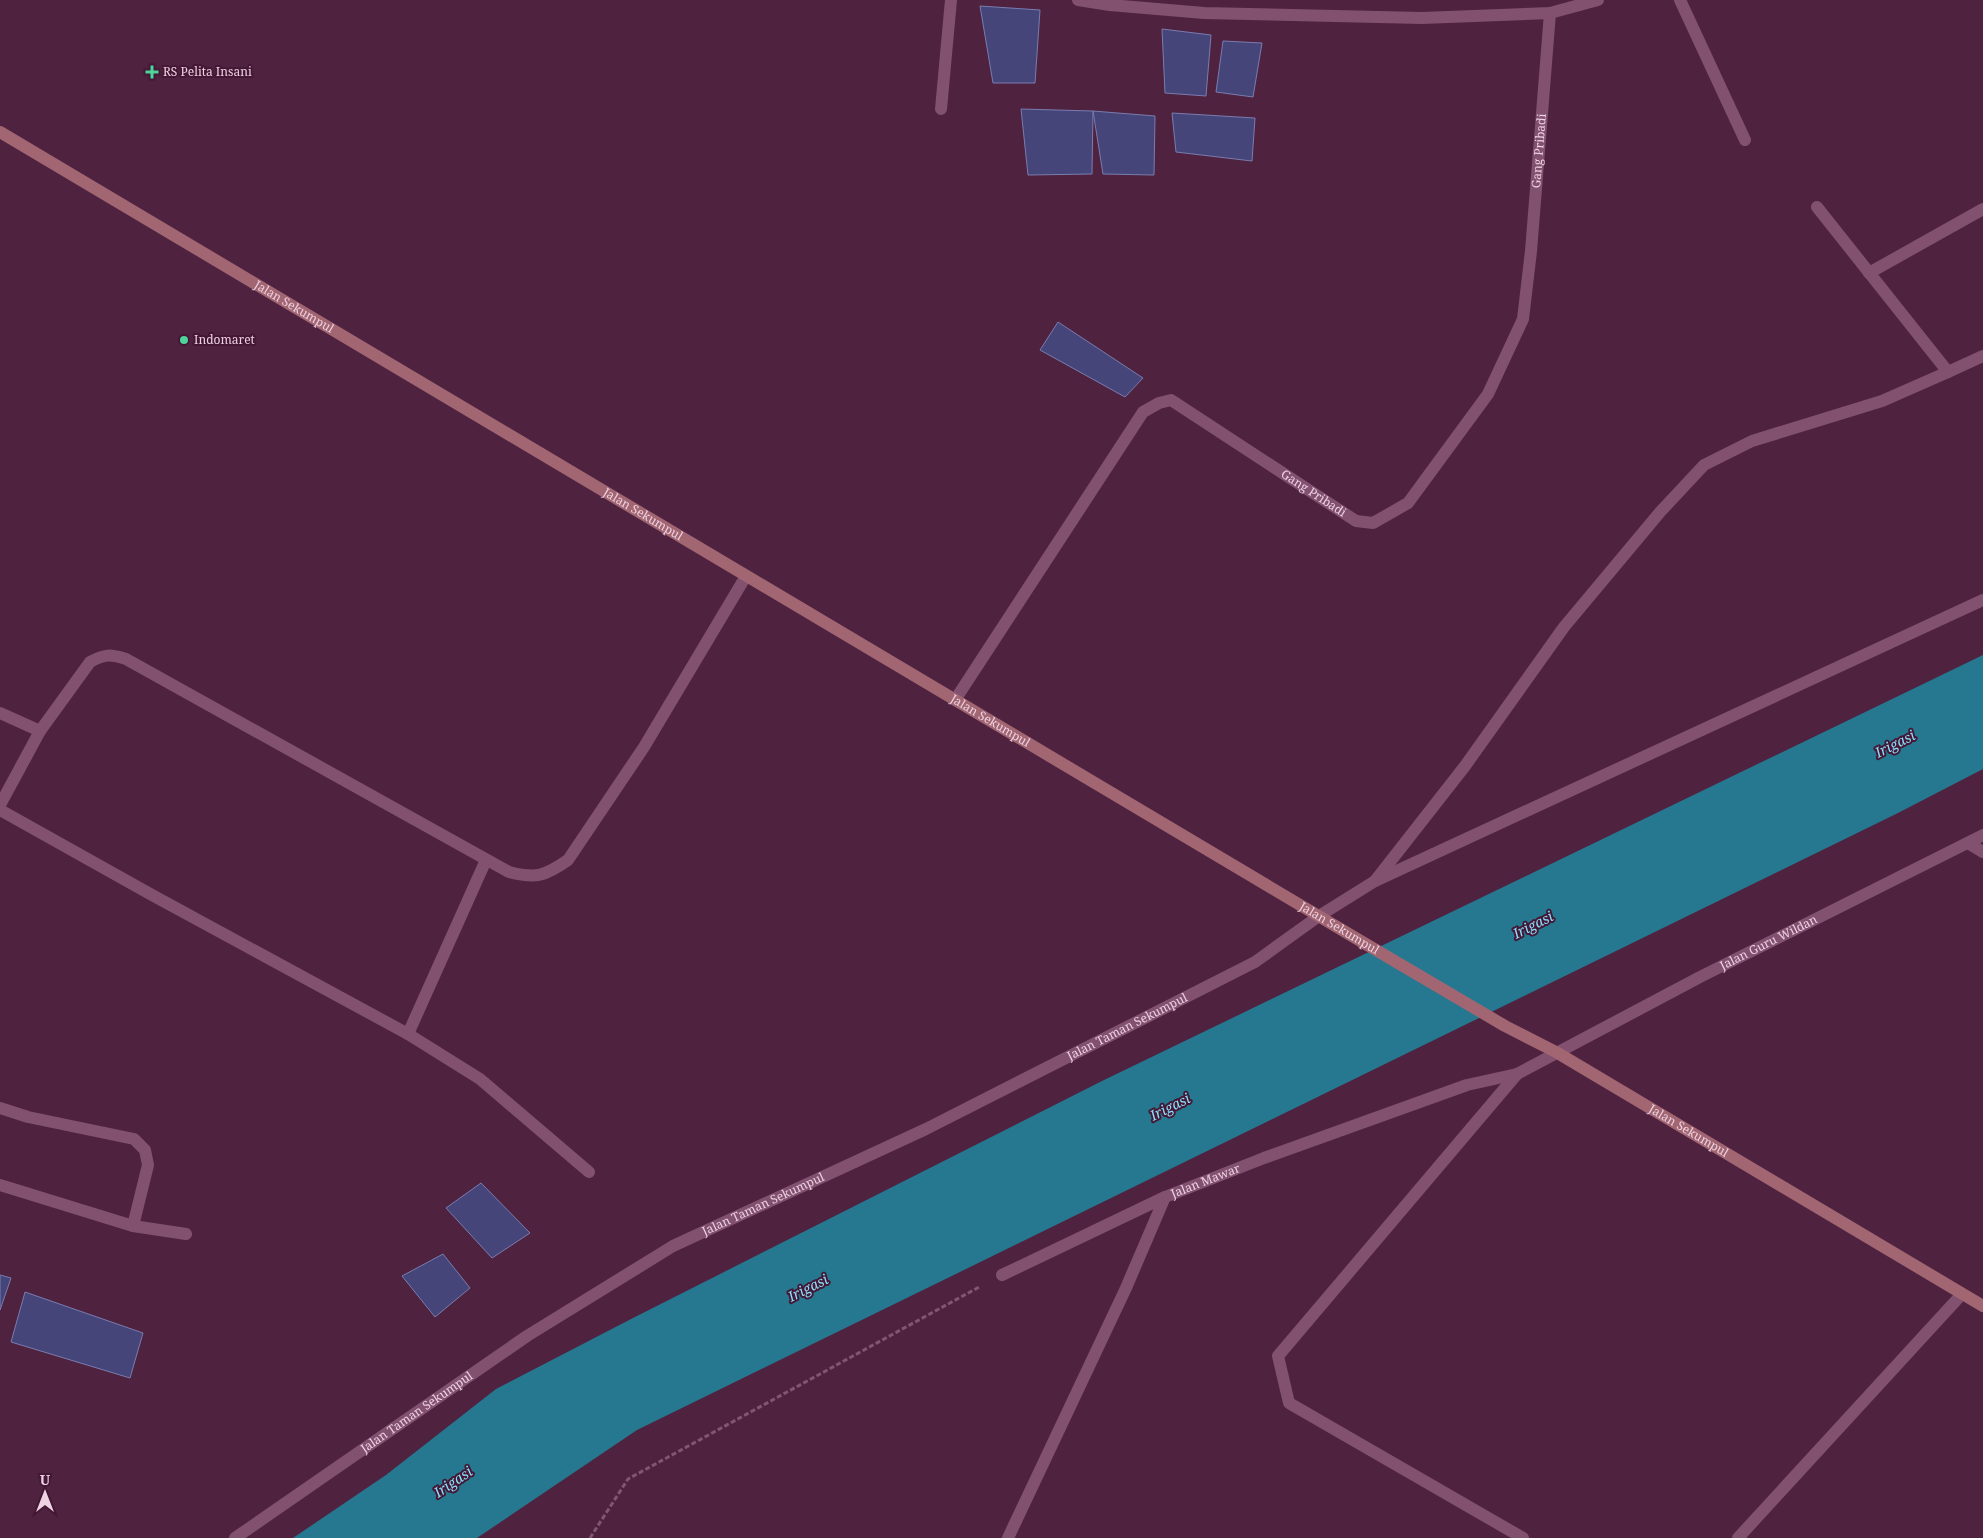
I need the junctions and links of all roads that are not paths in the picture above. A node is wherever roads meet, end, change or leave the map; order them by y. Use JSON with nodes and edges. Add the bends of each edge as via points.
{"nodes":[{"id":1,"x":951,"y":0,"type":"edge"},
{"id":2,"x":1078,"y":0,"type":"edge"},
{"id":3,"x":1598,"y":0,"type":"edge"},
{"id":4,"x":1680,"y":0,"type":"edge"},
{"id":5,"x":1550,"y":13,"type":"junction"},
{"id":6,"x":941,"y":108,"type":"dead end"},
{"id":7,"x":0,"y":132,"type":"edge"},
{"id":8,"x":1745,"y":140,"type":"dead end"},
{"id":9,"x":1817,"y":207,"type":"dead end"},
{"id":10,"x":1983,"y":208,"type":"edge"},
{"id":11,"x":1870,"y":273,"type":"junction"},
{"id":12,"x":1983,"y":356,"type":"edge"},
{"id":13,"x":1948,"y":372,"type":"junction"},
{"id":14,"x":746,"y":576,"type":"junction"},
{"id":15,"x":1983,"y":600,"type":"edge"},
{"id":16,"x":955,"y":700,"type":"junction"},
{"id":17,"x":0,"y":713,"type":"edge"},
{"id":18,"x":40,"y":731,"type":"junction"},
{"id":19,"x":0,"y":805,"type":"edge"},
{"id":20,"x":0,"y":810,"type":"edge"},
{"id":21,"x":1983,"y":835,"type":"edge"},
{"id":22,"x":1968,"y":843,"type":"junction"},
{"id":23,"x":1983,"y":852,"type":"edge"},
{"id":24,"x":486,"y":860,"type":"junction"},
{"id":25,"x":1375,"y":882,"type":"junction"},
{"id":26,"x":1319,"y":916,"type":"junction"},
{"id":27,"x":408,"y":1034,"type":"junction"},
{"id":28,"x":1556,"y":1052,"type":"junction"},
{"id":29,"x":1517,"y":1074,"type":"junction"},
{"id":30,"x":0,"y":1108,"type":"edge"},
{"id":31,"x":589,"y":1172,"type":"dead end"},
{"id":32,"x":0,"y":1185,"type":"edge"},
{"id":33,"x":1165,"y":1197,"type":"junction"},
{"id":34,"x":133,"y":1226,"type":"junction"},
{"id":35,"x":186,"y":1234,"type":"dead end"},
{"id":36,"x":1002,"y":1275,"type":"road end"},
{"id":37,"x":1962,"y":1294,"type":"junction"},
{"id":38,"x":1983,"y":1306,"type":"edge"},
{"id":39,"x":235,"y":1538,"type":"edge"},
{"id":40,"x":1008,"y":1538,"type":"edge"},
{"id":41,"x":1523,"y":1538,"type":"edge"},
{"id":42,"x":1738,"y":1538,"type":"edge"}],
"edges":[{"from":1,"to":6,"type":"street"},
{"from":2,"to":5,"type":"street","via":[[1204,13],[1422,18]]},
{"from":3,"to":5,"type":"street"},
{"from":4,"to":8,"type":"street"},
{"from":5,"to":16,"type":"street","name":"Gang Pribadi","via":[[1523,319],[1488,394],[1408,503],[1374,523],[1356,521],[1171,400],[1159,403],[1143,412]]},
{"from":7,"to":14,"type":"main road","name":"Jalan Sekumpul"},
{"from":9,"to":11,"type":"street"},
{"from":10,"to":11,"type":"street"},
{"from":11,"to":13,"type":"street"},
{"from":12,"to":13,"type":"street"},
{"from":13,"to":25,"type":"street","via":[[1882,401],[1752,441],[1704,465],[1564,627],[1465,766]]},
{"from":14,"to":16,"type":"main road","name":"Jalan Sekumpul"},
{"from":14,"to":24,"type":"street","via":[[644,747],[568,860],[550,872],[528,877]]},
{"from":15,"to":25,"type":"street"},
{"from":16,"to":26,"type":"main road","name":"Jalan Sekumpul"},
{"from":17,"to":18,"type":"street"},
{"from":18,"to":19,"type":"street"},
{"from":18,"to":24,"type":"street","via":[[90,662],[103,655],[113,655],[126,659]]},
{"from":20,"to":27,"type":"street"},
{"from":21,"to":22,"type":"street","name":"Jalan Guru Wildan"},
{"from":22,"to":23,"type":"street"},
{"from":22,"to":28,"type":"street","name":"Jalan Guru Wildan"},
{"from":24,"to":27,"type":"street"},
{"from":25,"to":26,"type":"street","name":"Jalan Taman Sekumpul"},
{"from":26,"to":28,"type":"main road","name":"Jalan Sekumpul","via":[[1505,1026]]},
{"from":26,"to":39,"type":"street","name":"Jalan Taman Sekumpul","via":[[1255,962],[926,1128],[673,1246],[527,1336]]},
{"from":27,"to":31,"type":"street","via":[[480,1079]]},
{"from":28,"to":29,"type":"street","name":"Jalan Guru Wildan"},
{"from":28,"to":37,"type":"main road","name":"Jalan Sekumpul"},
{"from":29,"to":33,"type":"street","name":"Jalan Mawar","via":[[1468,1085]]},
{"from":29,"to":41,"type":"street","via":[[1278,1356],[1289,1403]]},
{"from":30,"to":34,"type":"street","via":[[134,1139],[145,1150],[148,1165]]},
{"from":32,"to":34,"type":"street"},
{"from":33,"to":36,"type":"street"},
{"from":33,"to":40,"type":"street","name":"Jalan Mawar","via":[[1126,1288]]},
{"from":34,"to":35,"type":"street"},
{"from":37,"to":38,"type":"main road","name":"Jalan Sekumpul"},
{"from":37,"to":42,"type":"street"}]}
